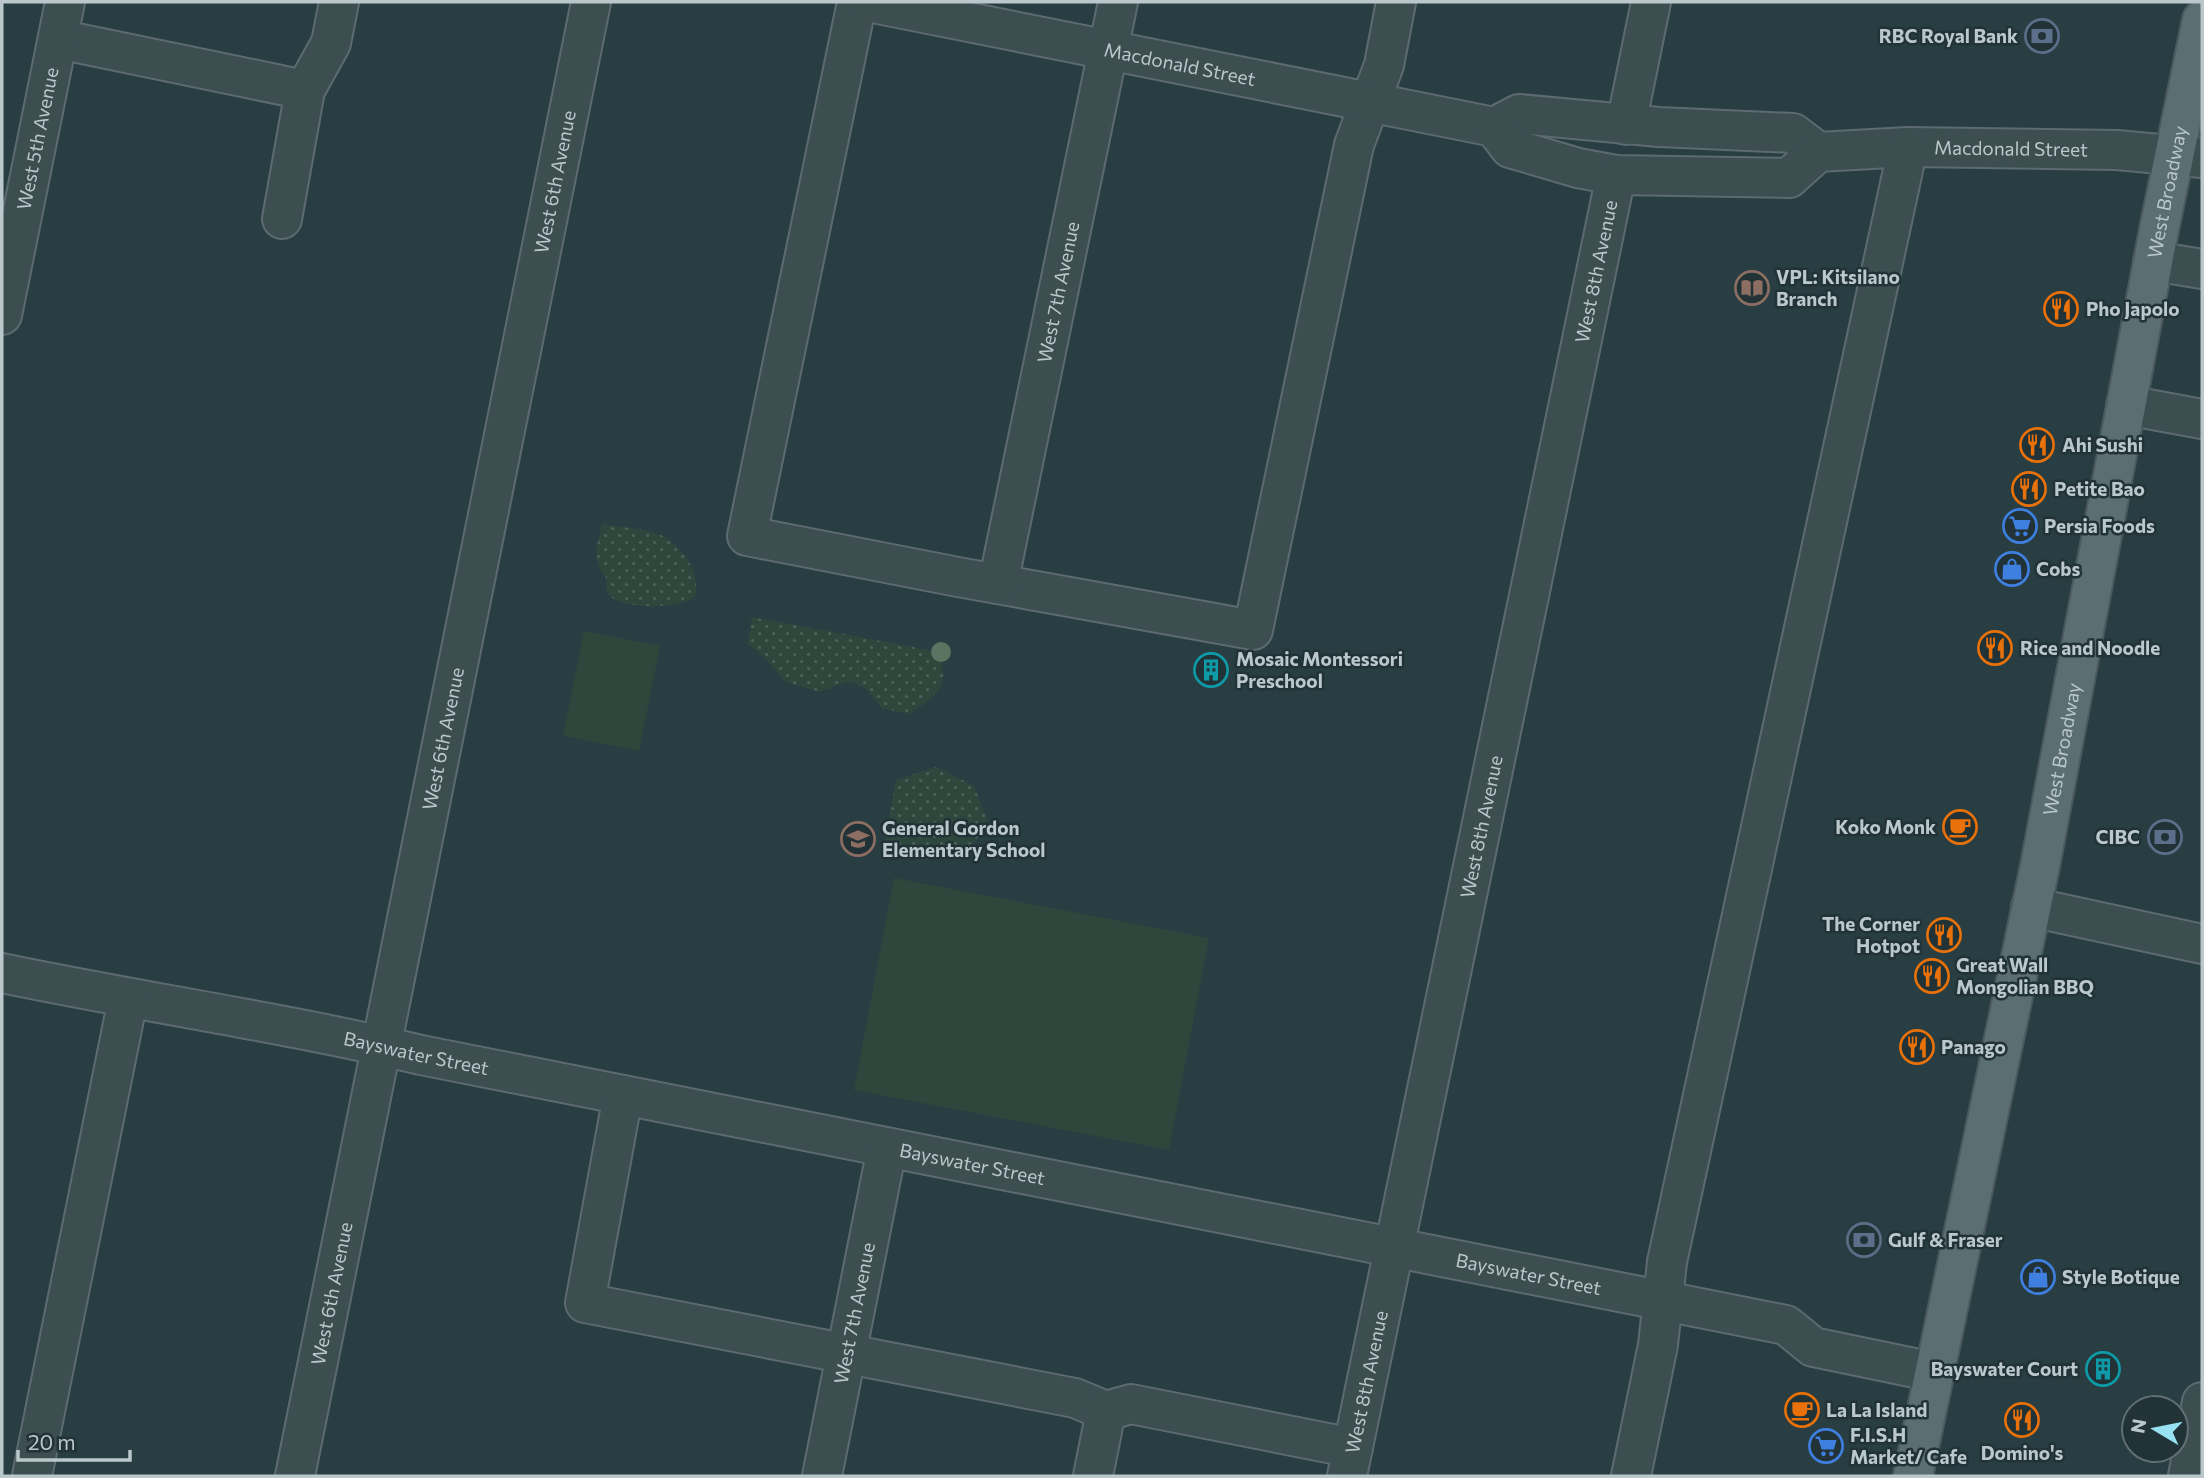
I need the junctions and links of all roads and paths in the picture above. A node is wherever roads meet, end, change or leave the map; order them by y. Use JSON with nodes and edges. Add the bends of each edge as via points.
{"nodes":[{"id":1,"x":65,"y":2,"type":"edge"},
{"id":2,"x":339,"y":2,"type":"edge"},
{"id":3,"x":591,"y":2,"type":"edge"},
{"id":4,"x":857,"y":2,"type":"edge"},
{"id":5,"x":868,"y":2,"type":"edge"},
{"id":6,"x":1118,"y":2,"type":"edge"},
{"id":7,"x":1396,"y":2,"type":"edge"},
{"id":8,"x":1651,"y":2,"type":"edge"},
{"id":9,"x":2202,"y":20,"type":"edge"},
{"id":10,"x":58,"y":39,"type":"junction"},
{"id":11,"x":1109,"y":51,"type":"junction"},
{"id":12,"x":305,"y":90,"type":"junction"},
{"id":13,"x":1370,"y":104,"type":"junction"},
{"id":14,"x":1626,"y":125,"type":"junction"},
{"id":15,"x":1494,"y":127,"type":"junction"},
{"id":16,"x":1908,"y":147,"type":"junction"},
{"id":17,"x":1818,"y":152,"type":"junction"},
{"id":18,"x":2188,"y":157,"type":"edge"},
{"id":19,"x":1616,"y":175,"type":"junction"},
{"id":20,"x":282,"y":219,"type":"dead end"},
{"id":21,"x":2153,"y":261,"type":"junction"},
{"id":22,"x":2202,"y":269,"type":"edge"},
{"id":23,"x":2,"y":315,"type":"edge"},
{"id":24,"x":2126,"y":405,"type":"junction"},
{"id":25,"x":2202,"y":419,"type":"edge"},
{"id":26,"x":998,"y":584,"type":"junction"},
{"id":27,"x":2031,"y":907,"type":"junction"},
{"id":28,"x":2202,"y":944,"type":"edge"},
{"id":29,"x":2,"y":973,"type":"edge"},
{"id":30,"x":128,"y":999,"type":"junction"},
{"id":31,"x":382,"y":1046,"type":"junction"},
{"id":32,"x":623,"y":1095,"type":"junction"},
{"id":33,"x":887,"y":1148,"type":"junction"},
{"id":34,"x":1393,"y":1249,"type":"junction"},
{"id":35,"x":1662,"y":1301,"type":"junction"},
{"id":36,"x":846,"y":1353,"type":"junction"},
{"id":37,"x":1934,"y":1372,"type":"junction"},
{"id":38,"x":2202,"y":1402,"type":"edge"},
{"id":39,"x":1106,"y":1411,"type":"junction"},
{"id":40,"x":1350,"y":1462,"type":"edge"},
{"id":41,"x":32,"y":1476,"type":"edge"},
{"id":42,"x":295,"y":1476,"type":"edge"},
{"id":43,"x":822,"y":1476,"type":"edge"},
{"id":44,"x":1093,"y":1476,"type":"edge"},
{"id":45,"x":1631,"y":1476,"type":"edge"},
{"id":46,"x":1913,"y":1476,"type":"edge"},
{"id":47,"x":2188,"y":1476,"type":"edge"}],
"edges":[{"from":1,"to":10,"type":"street","name":"West 5th Avenue"},
{"from":2,"to":12,"type":"street","via":[[331,43]]},
{"from":3,"to":31,"type":"street","name":"West 6th Avenue"},
{"from":4,"to":26,"type":"street","via":[[747,536]]},
{"from":5,"to":11,"type":"street","name":"Macdonald Street"},
{"from":6,"to":11,"type":"street","name":"West 7th Avenue"},
{"from":7,"to":13,"type":"street","via":[[1384,65]]},
{"from":8,"to":14,"type":"street"},
{"from":9,"to":18,"type":"main road","name":"West Broadway"},
{"from":10,"to":12,"type":"street"},
{"from":10,"to":23,"type":"street","name":"West 5th Avenue"},
{"from":11,"to":13,"type":"street","name":"Macdonald Street"},
{"from":11,"to":26,"type":"street","name":"West 7th Avenue"},
{"from":12,"to":20,"type":"street"},
{"from":13,"to":15,"type":"street","name":"Macdonald Street"},
{"from":13,"to":26,"type":"street","via":[[1354,145],[1253,630]]},
{"from":14,"to":15,"type":"street","via":[[1519,114]]},
{"from":14,"to":17,"type":"street","via":[[1793,133]]},
{"from":15,"to":19,"type":"street","via":[[1510,148]]},
{"from":16,"to":17,"type":"street","name":"Macdonald Street"},
{"from":16,"to":18,"type":"street","name":"Macdonald Street","via":[[2117,150]]},
{"from":16,"to":35,"type":"street"},
{"from":17,"to":19,"type":"street","via":[[1789,178]]},
{"from":18,"to":21,"type":"main road","name":"West Broadway"},
{"from":19,"to":34,"type":"street","name":"West 8th Avenue"},
{"from":21,"to":22,"type":"street"},
{"from":21,"to":24,"type":"main road","name":"West Broadway"},
{"from":24,"to":25,"type":"street"},
{"from":24,"to":27,"type":"main road","name":"West Broadway"},
{"from":27,"to":28,"type":"street"},
{"from":27,"to":37,"type":"main road","name":"West Broadway"},
{"from":29,"to":30,"type":"street","name":"Bayswater Street"},
{"from":30,"to":31,"type":"street","name":"Bayswater Street"},
{"from":30,"to":41,"type":"street"},
{"from":31,"to":32,"type":"street","name":"Bayswater Street"},
{"from":31,"to":42,"type":"street","name":"West 6th Avenue"},
{"from":32,"to":33,"type":"street","name":"Bayswater Street"},
{"from":32,"to":36,"type":"street","via":[[585,1303]]},
{"from":33,"to":34,"type":"street","name":"Bayswater Street"},
{"from":33,"to":36,"type":"street","name":"West 7th Avenue"},
{"from":34,"to":35,"type":"street","name":"Bayswater Street"},
{"from":34,"to":40,"type":"street","name":"West 8th Avenue"},
{"from":35,"to":37,"type":"street","name":"Bayswater Street","via":[[1786,1325],[1813,1347]]},
{"from":35,"to":45,"type":"street","via":[[1658,1346]]},
{"from":36,"to":39,"type":"street","via":[[1075,1398]]},
{"from":36,"to":43,"type":"street","name":"West 7th Avenue"},
{"from":37,"to":46,"type":"main road","name":"West Broadway"},
{"from":38,"to":47,"type":"street"},
{"from":39,"to":40,"type":"street","via":[[1131,1404]]},
{"from":39,"to":44,"type":"street"}]}
